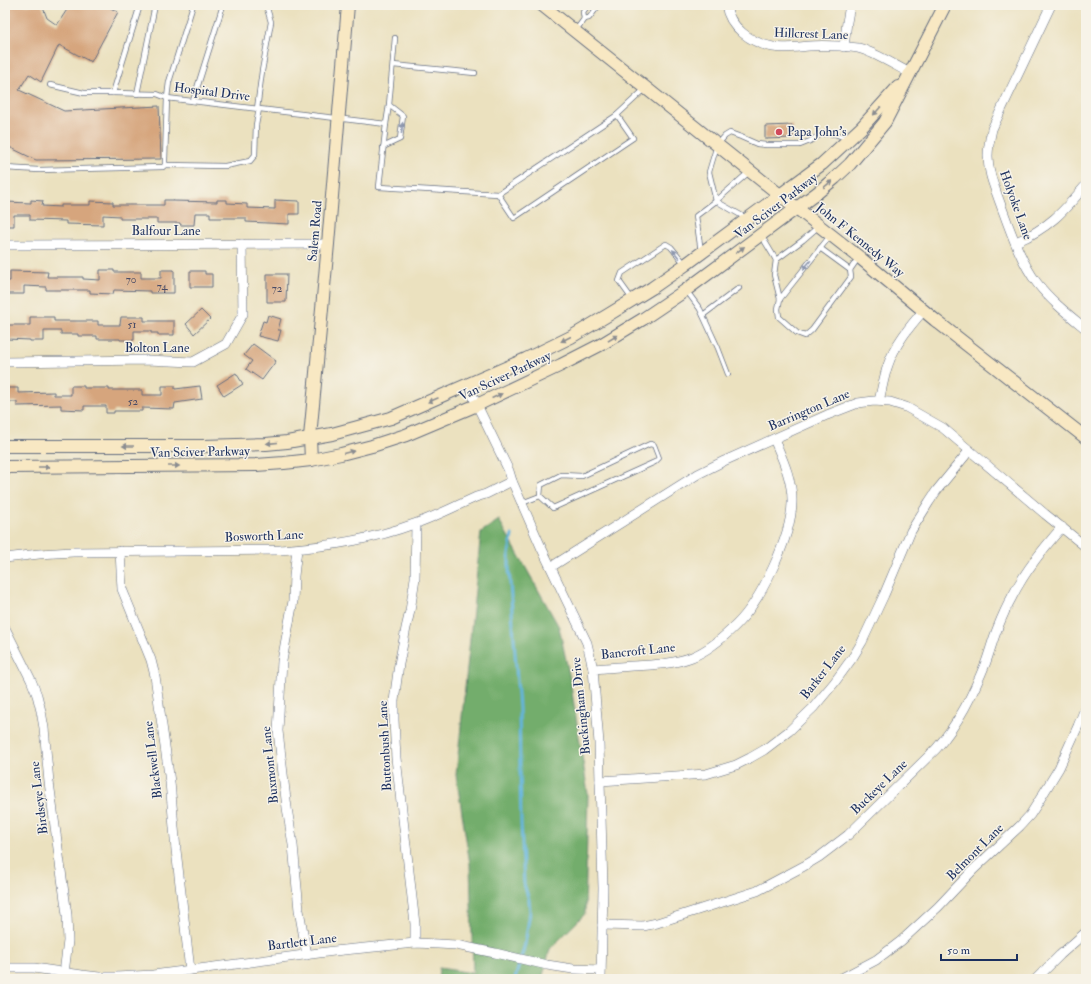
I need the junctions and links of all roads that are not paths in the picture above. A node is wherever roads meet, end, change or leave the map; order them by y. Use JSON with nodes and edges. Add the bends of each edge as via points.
{"nodes":[{"id":1,"x":140,"y":5,"type":"edge"},
{"id":2,"x":155,"y":5,"type":"edge"},
{"id":3,"x":193,"y":5,"type":"edge"},
{"id":4,"x":224,"y":5,"type":"edge"},
{"id":5,"x":266,"y":5,"type":"edge"},
{"id":6,"x":348,"y":5,"type":"edge"},
{"id":7,"x":542,"y":5,"type":"edge"},
{"id":8,"x":588,"y":5,"type":"edge"},
{"id":9,"x":599,"y":5,"type":"edge"},
{"id":10,"x":726,"y":5,"type":"edge"},
{"id":11,"x":850,"y":5,"type":"edge"},
{"id":12,"x":945,"y":5,"type":"edge"},
{"id":13,"x":1051,"y":5,"type":"edge"},
{"id":14,"x":584,"y":19,"type":"junction"},
{"id":15,"x":575,"y":31,"type":"junction"},
{"id":16,"x":395,"y":38,"type":"dead end"},
{"id":17,"x":844,"y":47,"type":"junction"},
{"id":18,"x":393,"y":65,"type":"junction"},
{"id":19,"x":474,"y":73,"type":"dead end"},
{"id":20,"x":910,"y":73,"type":"junction"},
{"id":21,"x":50,"y":86,"type":"dead end"},
{"id":22,"x":646,"y":88,"type":"junction"},
{"id":23,"x":113,"y":93,"type":"junction"},
{"id":24,"x":137,"y":94,"type":"junction"},
{"id":25,"x":167,"y":98,"type":"junction"},
{"id":26,"x":193,"y":101,"type":"junction"},
{"id":27,"x":389,"y":105,"type":"junction"},
{"id":28,"x":258,"y":109,"type":"junction"},
{"id":29,"x":617,"y":115,"type":"junction"},
{"id":30,"x":338,"y":118,"type":"junction"},
{"id":31,"x":386,"y":124,"type":"junction"},
{"id":32,"x":849,"y":140,"type":"junction"},
{"id":33,"x":717,"y":145,"type":"junction"},
{"id":34,"x":383,"y":147,"type":"junction"},
{"id":35,"x":164,"y":165,"type":"junction"},
{"id":36,"x":5,"y":168,"type":"edge"},
{"id":37,"x":750,"y":171,"type":"junction"},
{"id":38,"x":1086,"y":185,"type":"edge"},
{"id":39,"x":498,"y":194,"type":"junction"},
{"id":40,"x":780,"y":195,"type":"junction"},
{"id":41,"x":716,"y":201,"type":"junction"},
{"id":42,"x":797,"y":208,"type":"junction"},
{"id":43,"x":747,"y":219,"type":"junction"},
{"id":44,"x":820,"y":226,"type":"junction"},
{"id":45,"x":761,"y":234,"type":"junction"},
{"id":46,"x":831,"y":235,"type":"junction"},
{"id":47,"x":1016,"y":242,"type":"junction"},
{"id":48,"x":242,"y":244,"type":"junction"},
{"id":49,"x":328,"y":244,"type":"junction"},
{"id":50,"x":5,"y":245,"type":"edge"},
{"id":51,"x":820,"y":248,"type":"junction"},
{"id":52,"x":701,"y":253,"type":"junction"},
{"id":53,"x":859,"y":257,"type":"junction"},
{"id":54,"x":776,"y":260,"type":"junction"},
{"id":55,"x":685,"y":265,"type":"junction"},
{"id":56,"x":850,"y":270,"type":"junction"},
{"id":57,"x":739,"y":288,"type":"dead end"},
{"id":58,"x":686,"y":290,"type":"junction"},
{"id":59,"x":780,"y":299,"type":"junction"},
{"id":60,"x":632,"y":300,"type":"junction"},
{"id":61,"x":924,"y":310,"type":"junction"},
{"id":62,"x":703,"y":315,"type":"junction"},
{"id":63,"x":1086,"y":329,"type":"edge"},
{"id":64,"x":5,"y":362,"type":"edge"},
{"id":65,"x":728,"y":374,"type":"dead end"},
{"id":66,"x":468,"y":385,"type":"junction"},
{"id":67,"x":879,"y":401,"type":"junction"},
{"id":68,"x":476,"y":405,"type":"junction"},
{"id":69,"x":310,"y":437,"type":"junction"},
{"id":70,"x":1086,"y":438,"type":"edge"},
{"id":71,"x":774,"y":439,"type":"junction"},
{"id":72,"x":5,"y":446,"type":"edge"},
{"id":73,"x":970,"y":451,"type":"junction"},
{"id":74,"x":311,"y":460,"type":"junction"},
{"id":75,"x":5,"y":467,"type":"edge"},
{"id":76,"x":512,"y":481,"type":"junction"},
{"id":77,"x":540,"y":496,"type":"junction"},
{"id":78,"x":522,"y":503,"type":"junction"},
{"id":79,"x":416,"y":524,"type":"junction"},
{"id":80,"x":1062,"y":527,"type":"junction"},
{"id":81,"x":1086,"y":547,"type":"edge"},
{"id":82,"x":297,"y":549,"type":"junction"},
{"id":83,"x":120,"y":551,"type":"junction"},
{"id":84,"x":5,"y":558,"type":"edge"},
{"id":85,"x":551,"y":567,"type":"junction"},
{"id":86,"x":5,"y":628,"type":"edge"},
{"id":87,"x":593,"y":669,"type":"junction"},
{"id":88,"x":1086,"y":706,"type":"edge"},
{"id":89,"x":600,"y":781,"type":"junction"},
{"id":90,"x":602,"y":926,"type":"junction"},
{"id":91,"x":1086,"y":932,"type":"edge"},
{"id":92,"x":415,"y":943,"type":"junction"},
{"id":93,"x":307,"y":955,"type":"junction"},
{"id":94,"x":5,"y":968,"type":"edge"},
{"id":95,"x":190,"y":970,"type":"junction"},
{"id":96,"x":64,"y":973,"type":"junction"},
{"id":97,"x":601,"y":975,"type":"edge"},
{"id":98,"x":840,"y":979,"type":"edge"},
{"id":99,"x":1036,"y":979,"type":"edge"}],
"edges":[{"from":1,"to":23,"type":"lane"},
{"from":2,"to":24,"type":"lane"},
{"from":3,"to":25,"type":"lane","via":[[169,82]]},
{"from":4,"to":26,"type":"lane"},
{"from":5,"to":28,"type":"lane","via":[[271,22]]},
{"from":6,"to":30,"type":"street","name":"Salem Road"},
{"from":7,"to":15,"type":"street","name":"John F Kennedy Way"},
{"from":8,"to":14,"type":"lane","via":[[582,12]]},
{"from":9,"to":14,"type":"lane","via":[[589,18]]},
{"from":10,"to":17,"type":"street","name":"Hillcrest Lane","via":[[732,22],[740,31],[761,44],[774,47]]},
{"from":11,"to":17,"type":"street"},
{"from":12,"to":20,"type":"street","name":"Van Sciver Parkway"},
{"from":13,"to":47,"type":"street","name":"Holyoke Lane","via":[[992,129],[989,143],[989,170]]},
{"from":14,"to":15,"type":"lane"},
{"from":15,"to":22,"type":"street","name":"John F Kennedy Way"},
{"from":16,"to":18,"type":"lane"},
{"from":17,"to":20,"type":"street","name":"Hillcrest Lane","via":[[860,49]]},
{"from":18,"to":19,"type":"lane"},
{"from":18,"to":27,"type":"lane"},
{"from":20,"to":32,"type":"street","name":"Van Sciver Parkway","one_way":true},
{"from":42,"to":20,"type":"street","name":"Van Sciver Parkway","one_way":true,"via":[[835,178],[873,138],[885,122]]},
{"from":21,"to":23,"type":"lane","via":[[84,93]]},
{"from":22,"to":29,"type":"lane"},
{"from":22,"to":33,"type":"street","name":"John F Kennedy Way"},
{"from":23,"to":24,"type":"lane"},
{"from":24,"to":25,"type":"lane","via":[[157,94]]},
{"from":25,"to":26,"type":"lane","name":"Hospital Drive"},
{"from":25,"to":35,"type":"lane","name":"Hospital Drive"},
{"from":26,"to":28,"type":"lane","name":"Hospital Drive"},
{"from":27,"to":31,"type":"lane"},
{"from":34,"to":27,"type":"lane","one_way":true,"via":[[400,139],[403,116]]},
{"from":28,"to":30,"type":"lane","name":"Hospital Drive"},
{"from":28,"to":35,"type":"lane","via":[[255,155],[250,161],[224,166]]},
{"from":29,"to":39,"type":"lane"},
{"from":29,"to":39,"type":"lane","via":[[633,138],[514,218]]},
{"from":30,"to":31,"type":"lane","name":"Hospital Drive"},
{"from":30,"to":49,"type":"street","name":"Salem Road"},
{"from":31,"to":34,"type":"lane"},
{"from":32,"to":33,"type":"lane","via":[[835,134],[822,134],[800,145],[766,145],[730,133]]},
{"from":32,"to":40,"type":"street","name":"Van Sciver Parkway"},
{"from":33,"to":37,"type":"street","name":"John F Kennedy Way"},
{"from":33,"to":41,"type":"lane","via":[[709,172]]},
{"from":34,"to":39,"type":"lane","via":[[379,187]]},
{"from":35,"to":36,"type":"lane","via":[[39,170]]},
{"from":37,"to":40,"type":"street","name":"John F Kennedy Way"},
{"from":37,"to":41,"type":"lane"},
{"from":38,"to":47,"type":"street","via":[[1058,217],[1038,232]]},
{"from":40,"to":42,"type":"street","name":"John F Kennedy Way"},
{"from":40,"to":43,"type":"street","name":"Van Sciver Parkway"},
{"from":41,"to":43,"type":"lane"},
{"from":41,"to":52,"type":"lane","via":[[696,216]]},
{"from":42,"to":44,"type":"street","name":"John F Kennedy Way"},
{"from":42,"to":45,"type":"street","name":"Van Sciver Parkway"},
{"from":43,"to":52,"type":"street","name":"Van Sciver Parkway"},
{"from":44,"to":46,"type":"street","name":"John F Kennedy Way"},
{"from":44,"to":54,"type":"lane"},
{"from":45,"to":54,"type":"lane"},
{"from":58,"to":45,"type":"street","name":"Van Sciver Parkway","one_way":true},
{"from":46,"to":51,"type":"lane"},
{"from":46,"to":53,"type":"street","name":"John F Kennedy Way"},
{"from":47,"to":63,"type":"street","name":"Holyoke Lane","via":[[1036,282],[1046,295]]},
{"from":48,"to":49,"type":"street","name":"Balfour Lane"},
{"from":48,"to":50,"type":"street","name":"Balfour Lane"},
{"from":48,"to":64,"type":"street","name":"Bolton Lane","via":[[243,314],[226,344],[193,362]]},
{"from":49,"to":69,"type":"street","name":"Salem Road"},
{"from":51,"to":56,"type":"lane"},
{"from":51,"to":59,"type":"lane","one_way":true},
{"from":52,"to":55,"type":"street","name":"Van Sciver Parkway"},
{"from":53,"to":56,"type":"lane"},
{"from":53,"to":61,"type":"street","name":"John F Kennedy Way"},
{"from":54,"to":59,"type":"lane","via":[[774,275]]},
{"from":55,"to":60,"type":"street","name":"Van Sciver Parkway"},
{"from":55,"to":60,"type":"lane","one_way":true,"via":[[666,244],[622,273],[619,281]]},
{"from":56,"to":59,"type":"lane","via":[[851,277],[805,336],[797,333],[779,317]]},
{"from":57,"to":62,"type":"lane"},
{"from":58,"to":62,"type":"lane"},
{"from":68,"to":58,"type":"street","name":"Van Sciver Parkway","one_way":true,"via":[[602,344]]},
{"from":60,"to":66,"type":"street","name":"Van Sciver Parkway","one_way":true,"via":[[571,337]]},
{"from":61,"to":67,"type":"street","via":[[891,356]]},
{"from":61,"to":70,"type":"street","name":"John F Kennedy Way"},
{"from":62,"to":65,"type":"lane"},
{"from":66,"to":68,"type":"street","name":"Buckingham Drive"},
{"from":66,"to":69,"type":"street","name":"Van Sciver Parkway","one_way":true,"via":[[391,418],[332,434]]},
{"from":67,"to":71,"type":"street","name":"Barrington Lane","via":[[858,403]]},
{"from":67,"to":73,"type":"street","name":"Barrington Lane","via":[[906,407],[944,428]]},
{"from":74,"to":68,"type":"street","name":"Van Sciver Parkway","one_way":true,"via":[[406,435]]},
{"from":68,"to":76,"type":"street","name":"Buckingham Drive"},
{"from":69,"to":72,"type":"street","name":"Van Sciver Parkway","one_way":true,"via":[[287,442],[234,445]]},
{"from":69,"to":74,"type":"street","name":"Salem Road"},
{"from":71,"to":85,"type":"street","name":"Barrington Lane","via":[[698,474]]},
{"from":71,"to":87,"type":"street","name":"Bancroft Lane","via":[[791,489],[792,502],[788,526],[770,573],[737,625],[704,651],[676,662]]},
{"from":73,"to":80,"type":"street","name":"Barrington Lane"},
{"from":73,"to":89,"type":"street","name":"Barker Lane","via":[[928,502],[911,531],[884,595],[853,657],[817,703],[789,731],[750,758],[706,774]]},
{"from":75,"to":74,"type":"street","name":"Van Sciver Parkway","one_way":true,"via":[[237,466]]},
{"from":76,"to":78,"type":"street","name":"Buckingham Drive"},
{"from":76,"to":79,"type":"street","name":"Bosworth Lane"},
{"from":77,"to":77,"type":"lane","via":[[553,508],[659,458],[654,445],[650,444],[582,476],[561,475],[541,485]]},
{"from":77,"to":78,"type":"lane"},
{"from":78,"to":85,"type":"street","name":"Buckingham Drive"},
{"from":79,"to":82,"type":"street","name":"Bosworth Lane","via":[[361,540]]},
{"from":79,"to":92,"type":"street","name":"Buttonbush Lane","via":[[415,578],[394,701],[396,758]]},
{"from":80,"to":81,"type":"street","name":"Barrington Lane"},
{"from":80,"to":90,"type":"street","name":"Buckeye Lane","via":[[1027,570],[1012,596],[973,692],[947,736],[848,835],[820,857],[757,891],[657,923],[643,926]]},
{"from":82,"to":83,"type":"street","name":"Bosworth Lane"},
{"from":82,"to":93,"type":"street","name":"Buxmont Lane","via":[[293,601],[282,661],[278,731],[299,910]]},
{"from":83,"to":84,"type":"street","name":"Bosworth Lane","via":[[46,553]]},
{"from":83,"to":95,"type":"street","name":"Blackwell Lane","via":[[122,589],[147,649],[155,676],[170,782]]},
{"from":85,"to":87,"type":"street","name":"Buckingham Drive","via":[[587,643]]},
{"from":86,"to":96,"type":"street","name":"Birdseye Lane","via":[[37,695],[44,728],[67,915],[68,941]]},
{"from":87,"to":89,"type":"street","name":"Buckingham Drive"},
{"from":88,"to":98,"type":"street","name":"Belmont Lane","via":[[1059,768],[1020,826],[901,941],[876,960]]},
{"from":89,"to":90,"type":"street","name":"Buckingham Drive"},
{"from":90,"to":97,"type":"street","name":"Buckingham Drive"},
{"from":91,"to":99,"type":"street"},
{"from":92,"to":93,"type":"street","name":"Bartlett Lane"},
{"from":92,"to":97,"type":"street","name":"Bartlett Lane","via":[[456,945]]},
{"from":93,"to":95,"type":"street","name":"Bartlett Lane"},
{"from":94,"to":96,"type":"street","name":"Bartlett Lane","via":[[34,968]]},
{"from":95,"to":96,"type":"street","name":"Bartlett Lane","via":[[116,977]]}]}
